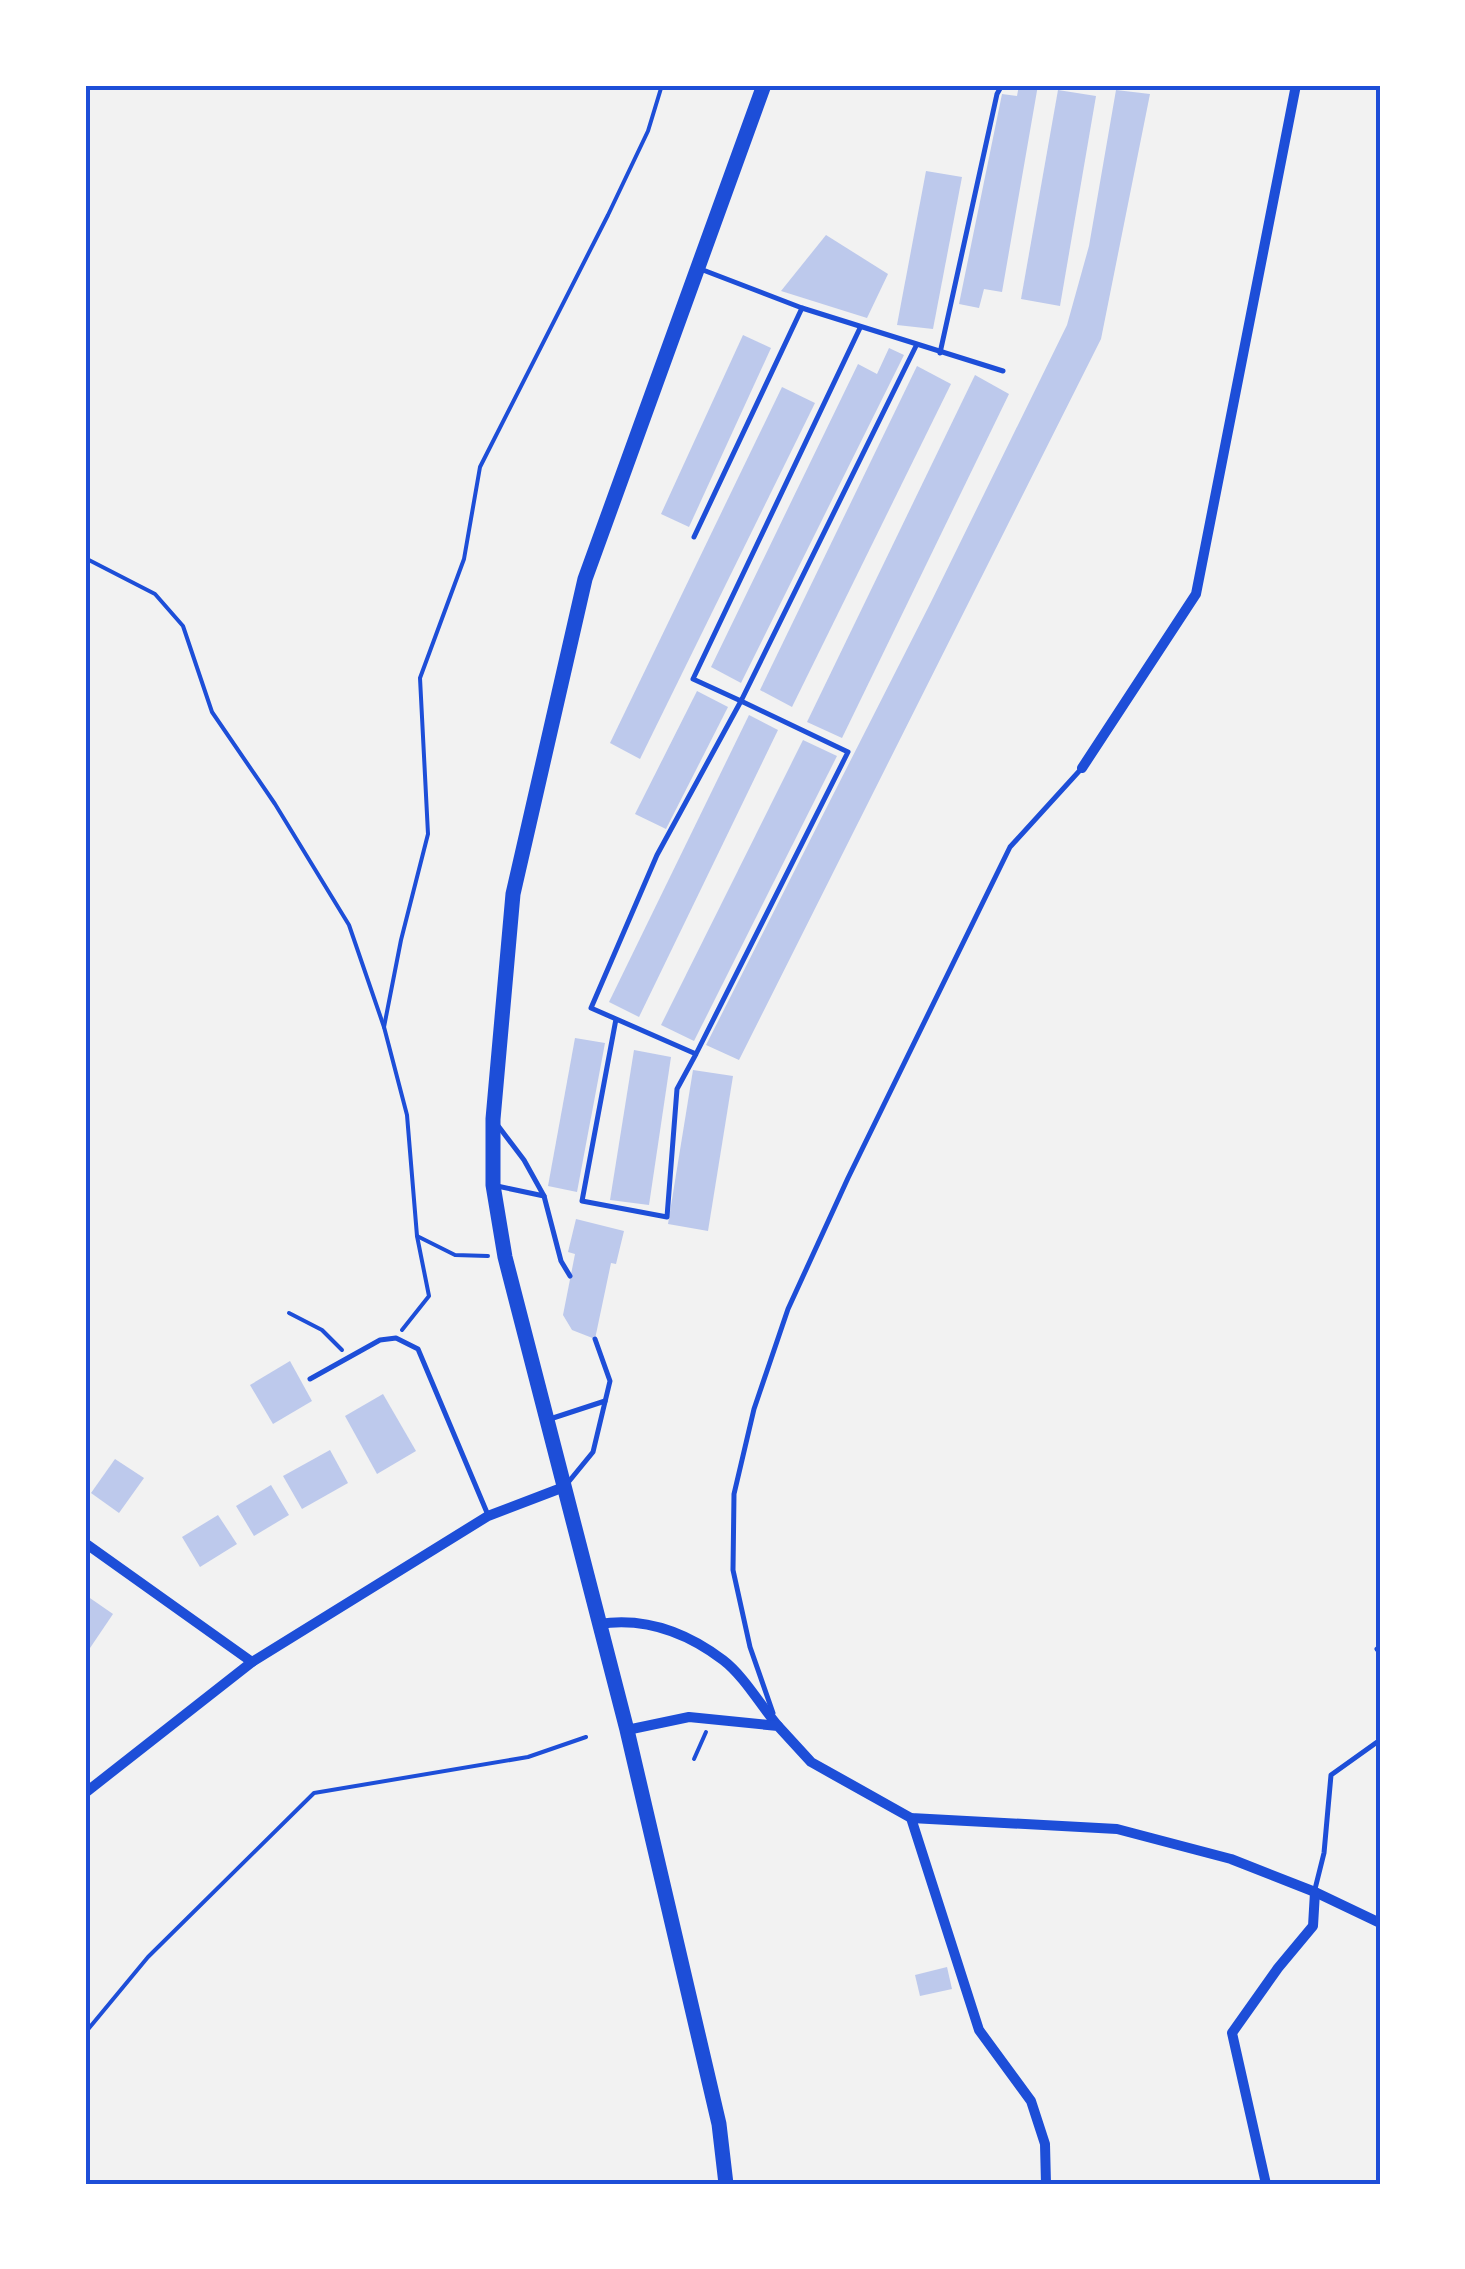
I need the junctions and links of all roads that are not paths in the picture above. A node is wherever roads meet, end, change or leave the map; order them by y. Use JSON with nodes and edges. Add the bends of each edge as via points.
{"nodes":[{"id":1,"x":764,"y":85,"type":"edge"},
{"id":2,"x":1002,"y":85,"type":"edge"},
{"id":3,"x":1296,"y":85,"type":"edge"},
{"id":4,"x":697,"y":268,"type":"junction"},
{"id":5,"x":802,"y":308,"type":"junction"},
{"id":6,"x":860,"y":328,"type":"junction"},
{"id":7,"x":916,"y":346,"type":"junction"},
{"id":8,"x":940,"y":353,"type":"junction"},
{"id":9,"x":1003,"y":371,"type":"dead end"},
{"id":10,"x":694,"y":537,"type":"dead end"},
{"id":11,"x":741,"y":701,"type":"junction"},
{"id":12,"x":1082,"y":768,"type":"joint"},
{"id":13,"x":616,"y":1020,"type":"junction"},
{"id":14,"x":696,"y":1054,"type":"junction"},
{"id":15,"x":492,"y":1118,"type":"junction"},
{"id":16,"x":493,"y":1185,"type":"junction"},
{"id":17,"x":544,"y":1196,"type":"junction"},
{"id":18,"x":570,"y":1276,"type":"dead end"},
{"id":19,"x":594,"y":1338,"type":"dead end"},
{"id":20,"x":310,"y":1379,"type":"dead end"},
{"id":21,"x":605,"y":1401,"type":"junction"},
{"id":22,"x":547,"y":1420,"type":"junction"},
{"id":23,"x":564,"y":1487,"type":"junction"},
{"id":24,"x":488,"y":1516,"type":"junction"},
{"id":25,"x":85,"y":1542,"type":"edge"},
{"id":26,"x":599,"y":1624,"type":"junction"},
{"id":27,"x":252,"y":1662,"type":"junction"},
{"id":28,"x":778,"y":1726,"type":"junction"},
{"id":29,"x":626,"y":1730,"type":"junction"},
{"id":30,"x":1380,"y":1740,"type":"edge"},
{"id":31,"x":85,"y":1793,"type":"edge"},
{"id":32,"x":911,"y":1818,"type":"junction"},
{"id":33,"x":1315,"y":1892,"type":"junction"},
{"id":34,"x":1380,"y":1922,"type":"edge"},
{"id":35,"x":726,"y":2184,"type":"edge"},
{"id":36,"x":1046,"y":2184,"type":"edge"},
{"id":37,"x":1266,"y":2184,"type":"edge"}],
"edges":[{"from":1,"to":4,"type":"main road"},
{"from":2,"to":8,"type":"lane"},
{"from":3,"to":12,"type":"street","via":[[1196,594]]},
{"from":4,"to":5,"type":"lane"},
{"from":4,"to":15,"type":"main road","via":[[584,580],[512,894]]},
{"from":5,"to":6,"type":"lane"},
{"from":5,"to":10,"type":"lane"},
{"from":6,"to":7,"type":"lane"},
{"from":6,"to":11,"type":"lane","via":[[692,679]]},
{"from":7,"to":8,"type":"lane"},
{"from":7,"to":11,"type":"lane"},
{"from":8,"to":9,"type":"lane"},
{"from":11,"to":13,"type":"lane","via":[[658,855],[591,1008]]},
{"from":11,"to":14,"type":"lane","via":[[848,752]]},
{"from":12,"to":28,"type":"lane","via":[[1010,847],[788,1309],[754,1409],[734,1494],[734,1570],[750,1647]]},
{"from":13,"to":14,"type":"lane"},
{"from":13,"to":14,"type":"lane","via":[[582,1201],[667,1217],[677,1090]]},
{"from":15,"to":16,"type":"main road"},
{"from":15,"to":17,"type":"lane"},
{"from":16,"to":17,"type":"lane"},
{"from":16,"to":22,"type":"main road"},
{"from":17,"to":18,"type":"lane"},
{"from":19,"to":21,"type":"lane","via":[[610,1381]]},
{"from":20,"to":24,"type":"lane","via":[[380,1340],[396,1338],[418,1348]]},
{"from":21,"to":22,"type":"lane"},
{"from":21,"to":23,"type":"lane","via":[[592,1452]]},
{"from":22,"to":23,"type":"main road"},
{"from":23,"to":24,"type":"street"},
{"from":23,"to":26,"type":"main road"},
{"from":24,"to":27,"type":"street"},
{"from":25,"to":27,"type":"street"},
{"from":26,"to":28,"type":"street","via":[[626,1620],[668,1628],[725,1661]]},
{"from":26,"to":29,"type":"main road"},
{"from":27,"to":31,"type":"street"},
{"from":28,"to":29,"type":"street","via":[[690,1716]]},
{"from":28,"to":32,"type":"street","via":[[810,1762]]},
{"from":29,"to":35,"type":"main road","via":[[719,2124]]},
{"from":30,"to":33,"type":"lane","via":[[1332,1775]]},
{"from":32,"to":33,"type":"street","via":[[1116,1829],[1231,1859]]},
{"from":32,"to":36,"type":"street","via":[[979,2030],[1031,2101],[1045,2144]]},
{"from":33,"to":34,"type":"street"},
{"from":33,"to":37,"type":"street","via":[[1313,1926],[1232,2034]]}]}
